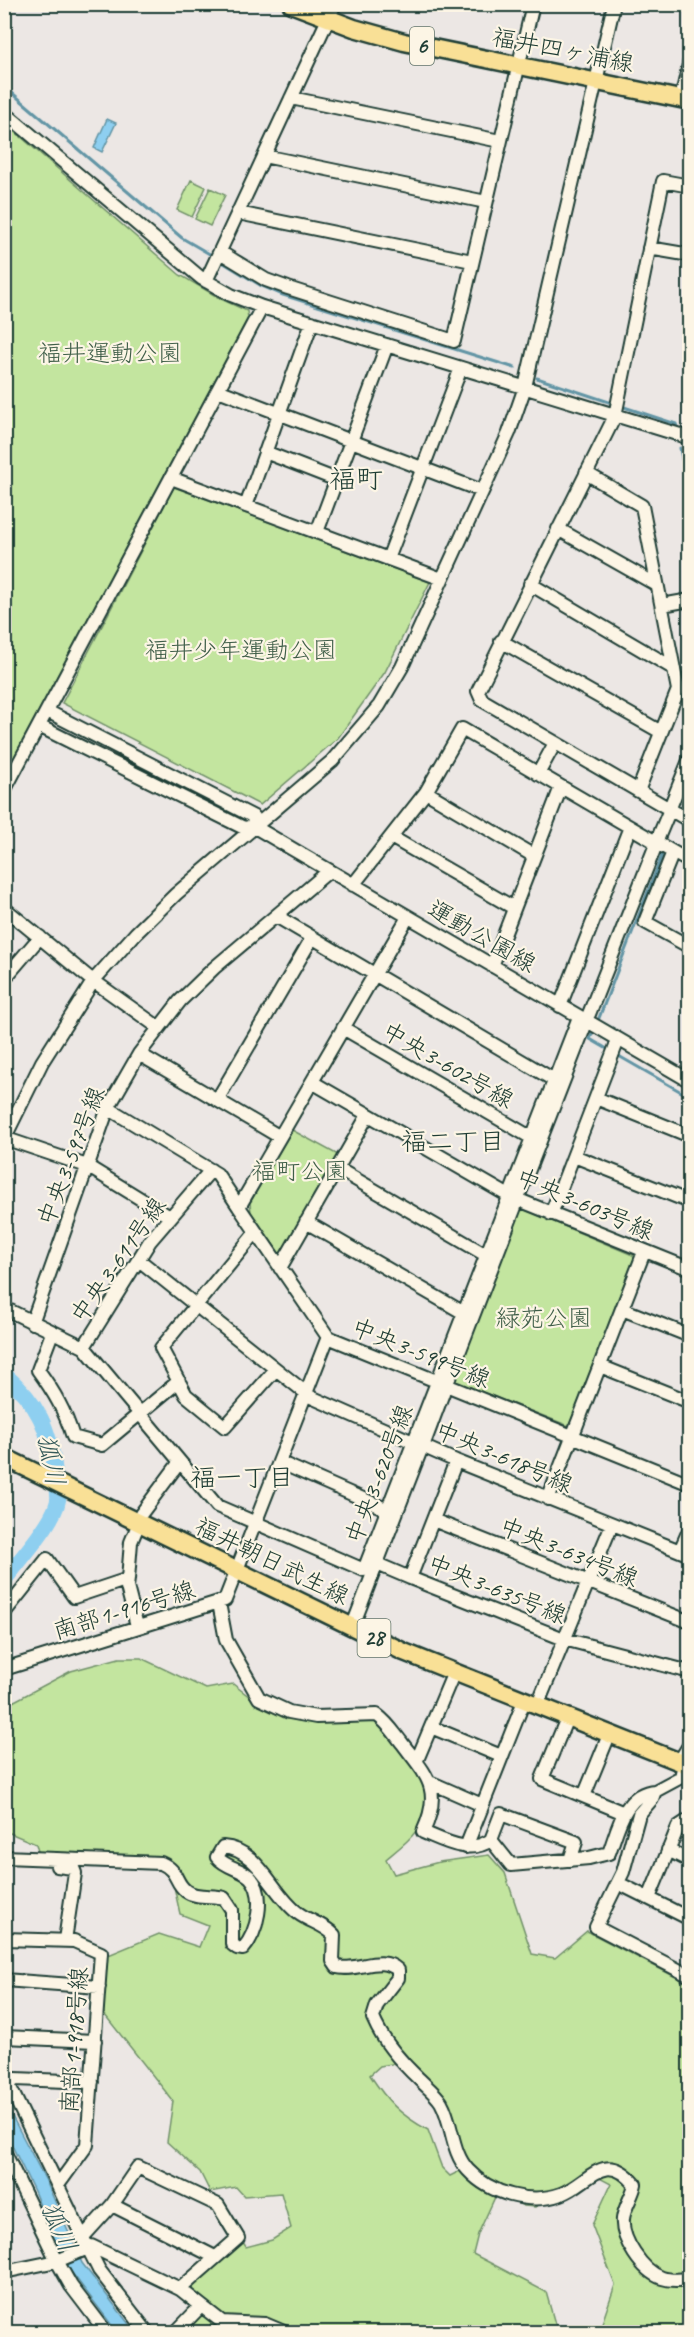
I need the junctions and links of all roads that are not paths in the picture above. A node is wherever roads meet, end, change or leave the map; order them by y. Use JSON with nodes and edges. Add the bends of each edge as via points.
{"nodes":[{"id":1,"x":291,"y":4,"type":"edge"},
{"id":2,"x":533,"y":4,"type":"edge"},
{"id":3,"x":614,"y":4,"type":"edge"},
{"id":4,"x":332,"y":12,"type":"edge"},
{"id":5,"x":690,"y":60,"type":"edge"},
{"id":6,"x":518,"y":66,"type":"junction"},
{"id":7,"x":596,"y":81,"type":"junction"},
{"id":8,"x":291,"y":98,"type":"junction"},
{"id":9,"x":685,"y":100,"type":"edge"},
{"id":10,"x":4,"y":112,"type":"edge"},
{"id":11,"x":500,"y":141,"type":"junction"},
{"id":12,"x":264,"y":156,"type":"junction"},
{"id":13,"x":690,"y":186,"type":"edge"},
{"id":14,"x":486,"y":202,"type":"junction"},
{"id":15,"x":238,"y":213,"type":"junction"},
{"id":16,"x":649,"y":248,"type":"junction"},
{"id":17,"x":690,"y":255,"type":"edge"},
{"id":18,"x":218,"y":256,"type":"junction"},
{"id":19,"x":472,"y":261,"type":"junction"},
{"id":20,"x":206,"y":281,"type":"junction"},
{"id":21,"x":262,"y":307,"type":"junction"},
{"id":22,"x":312,"y":322,"type":"junction"},
{"id":23,"x":387,"y":345,"type":"junction"},
{"id":24,"x":461,"y":368,"type":"junction"},
{"id":25,"x":525,"y":387,"type":"junction"},
{"id":26,"x":218,"y":390,"type":"junction"},
{"id":27,"x":616,"y":408,"type":"junction"},
{"id":28,"x":279,"y":414,"type":"junction"},
{"id":29,"x":690,"y":438,"type":"edge"},
{"id":30,"x":352,"y":441,"type":"junction"},
{"id":31,"x":265,"y":452,"type":"junction"},
{"id":32,"x":424,"y":468,"type":"junction"},
{"id":33,"x":586,"y":473,"type":"junction"},
{"id":34,"x":171,"y":478,"type":"junction"},
{"id":35,"x":337,"y":480,"type":"junction"},
{"id":36,"x":482,"y":491,"type":"junction"},
{"id":37,"x":246,"y":506,"type":"junction"},
{"id":38,"x":558,"y":529,"type":"junction"},
{"id":39,"x":317,"y":532,"type":"junction"},
{"id":40,"x":388,"y":559,"type":"junction"},
{"id":41,"x":442,"y":579,"type":"junction"},
{"id":42,"x":530,"y":584,"type":"junction"},
{"id":43,"x":657,"y":585,"type":"junction"},
{"id":44,"x":690,"y":600,"type":"edge"},
{"id":45,"x":662,"y":605,"type":"junction"},
{"id":46,"x":501,"y":641,"type":"junction"},
{"id":47,"x":673,"y":668,"type":"junction"},
{"id":48,"x":47,"y":711,"type":"junction"},
{"id":49,"x":39,"y":726,"type":"junction"},
{"id":50,"x":661,"y":732,"type":"junction"},
{"id":51,"x":555,"y":743,"type":"junction"},
{"id":52,"x":690,"y":758,"type":"edge"},
{"id":53,"x":538,"y":774,"type":"junction"},
{"id":54,"x":561,"y":787,"type":"junction"},
{"id":55,"x":4,"y":791,"type":"edge"},
{"id":56,"x":638,"y":791,"type":"junction"},
{"id":57,"x":426,"y":792,"type":"junction"},
{"id":58,"x":690,"y":821,"type":"edge"},
{"id":59,"x":253,"y":826,"type":"junction"},
{"id":60,"x":630,"y":827,"type":"junction"},
{"id":61,"x":391,"y":837,"type":"junction"},
{"id":62,"x":673,"y":852,"type":"junction"},
{"id":63,"x":534,"y":856,"type":"junction"},
{"id":64,"x":690,"y":862,"type":"edge"},
{"id":65,"x":329,"y":871,"type":"junction"},
{"id":66,"x":353,"y":885,"type":"junction"},
{"id":67,"x":4,"y":908,"type":"edge"},
{"id":68,"x":514,"y":908,"type":"junction"},
{"id":69,"x":276,"y":916,"type":"junction"},
{"id":70,"x":408,"y":917,"type":"junction"},
{"id":71,"x":39,"y":937,"type":"junction"},
{"id":72,"x":312,"y":938,"type":"junction"},
{"id":73,"x":690,"y":947,"type":"edge"},
{"id":74,"x":492,"y":966,"type":"junction"},
{"id":75,"x":375,"y":974,"type":"junction"},
{"id":76,"x":4,"y":979,"type":"edge"},
{"id":77,"x":94,"y":980,"type":"junction"},
{"id":78,"x":560,"y":1006,"type":"junction"},
{"id":79,"x":584,"y":1020,"type":"junction"},
{"id":80,"x":158,"y":1027,"type":"junction"},
{"id":81,"x":343,"y":1028,"type":"junction"},
{"id":82,"x":618,"y":1040,"type":"junction"},
{"id":83,"x":140,"y":1054,"type":"junction"},
{"id":84,"x":554,"y":1080,"type":"junction"},
{"id":85,"x":690,"y":1081,"type":"edge"},
{"id":86,"x":312,"y":1082,"type":"junction"},
{"id":87,"x":596,"y":1098,"type":"junction"},
{"id":88,"x":217,"y":1100,"type":"junction"},
{"id":89,"x":108,"y":1108,"type":"junction"},
{"id":90,"x":369,"y":1115,"type":"junction"},
{"id":91,"x":690,"y":1136,"type":"edge"},
{"id":92,"x":280,"y":1137,"type":"junction"},
{"id":93,"x":532,"y":1138,"type":"junction"},
{"id":94,"x":5,"y":1139,"type":"edge"},
{"id":95,"x":574,"y":1156,"type":"junction"},
{"id":96,"x":87,"y":1166,"type":"junction"},
{"id":97,"x":338,"y":1169,"type":"junction"},
{"id":98,"x":211,"y":1170,"type":"junction"},
{"id":99,"x":514,"y":1199,"type":"junction"},
{"id":100,"x":690,"y":1202,"type":"edge"},
{"id":101,"x":239,"y":1207,"type":"junction"},
{"id":102,"x":551,"y":1214,"type":"junction"},
{"id":103,"x":171,"y":1217,"type":"junction"},
{"id":104,"x":306,"y":1222,"type":"junction"},
{"id":105,"x":256,"y":1232,"type":"junction"},
{"id":106,"x":644,"y":1252,"type":"junction"},
{"id":107,"x":486,"y":1255,"type":"junction"},
{"id":108,"x":139,"y":1260,"type":"junction"},
{"id":109,"x":280,"y":1268,"type":"junction"},
{"id":110,"x":690,"y":1269,"type":"edge"},
{"id":111,"x":196,"y":1306,"type":"junction"},
{"id":112,"x":4,"y":1308,"type":"edge"},
{"id":113,"x":622,"y":1309,"type":"junction"},
{"id":114,"x":464,"y":1313,"type":"junction"},
{"id":115,"x":32,"y":1323,"type":"junction"},
{"id":116,"x":52,"y":1333,"type":"junction"},
{"id":117,"x":690,"y":1336,"type":"edge"},
{"id":118,"x":328,"y":1337,"type":"junction"},
{"id":119,"x":84,"y":1347,"type":"junction"},
{"id":120,"x":600,"y":1366,"type":"junction"},
{"id":121,"x":276,"y":1369,"type":"junction"},
{"id":122,"x":179,"y":1381,"type":"junction"},
{"id":123,"x":443,"y":1385,"type":"junction"},
{"id":124,"x":305,"y":1393,"type":"junction"},
{"id":125,"x":690,"y":1402,"type":"edge"},
{"id":126,"x":139,"y":1415,"type":"junction"},
{"id":127,"x":572,"y":1437,"type":"junction"},
{"id":128,"x":420,"y":1445,"type":"junction"},
{"id":129,"x":4,"y":1457,"type":"edge"},
{"id":130,"x":456,"y":1461,"type":"junction"},
{"id":131,"x":279,"y":1462,"type":"junction"},
{"id":132,"x":179,"y":1463,"type":"junction"},
{"id":133,"x":690,"y":1484,"type":"edge"},
{"id":134,"x":548,"y":1499,"type":"junction"},
{"id":135,"x":388,"y":1510,"type":"junction"},
{"id":136,"x":141,"y":1514,"type":"dead end"},
{"id":137,"x":433,"y":1520,"type":"junction"},
{"id":138,"x":256,"y":1522,"type":"junction"},
{"id":139,"x":612,"y":1524,"type":"junction"},
{"id":140,"x":690,"y":1528,"type":"edge"},
{"id":141,"x":136,"y":1530,"type":"dead end"},
{"id":142,"x":685,"y":1553,"type":"edge"},
{"id":143,"x":377,"y":1564,"type":"junction"},
{"id":144,"x":237,"y":1571,"type":"junction"},
{"id":145,"x":410,"y":1578,"type":"junction"},
{"id":146,"x":128,"y":1579,"type":"junction"},
{"id":147,"x":588,"y":1582,"type":"junction"},
{"id":148,"x":219,"y":1603,"type":"junction"},
{"id":149,"x":4,"y":1613,"type":"edge"},
{"id":150,"x":355,"y":1620,"type":"dead end"},
{"id":151,"x":690,"y":1622,"type":"edge"},
{"id":152,"x":137,"y":1626,"type":"junction"},
{"id":153,"x":564,"y":1639,"type":"junction"},
{"id":154,"x":4,"y":1669,"type":"edge"},
{"id":155,"x":454,"y":1672,"type":"junction"},
{"id":156,"x":690,"y":1672,"type":"edge"},
{"id":157,"x":531,"y":1704,"type":"junction"},
{"id":158,"x":567,"y":1718,"type":"junction"},
{"id":159,"x":431,"y":1727,"type":"junction"},
{"id":160,"x":609,"y":1735,"type":"junction"},
{"id":161,"x":690,"y":1744,"type":"edge"},
{"id":162,"x":501,"y":1756,"type":"junction"},
{"id":163,"x":417,"y":1760,"type":"junction"},
{"id":164,"x":684,"y":1764,"type":"edge"},
{"id":165,"x":432,"y":1783,"type":"junction"},
{"id":166,"x":655,"y":1791,"type":"junction"},
{"id":167,"x":584,"y":1796,"type":"junction"},
{"id":168,"x":482,"y":1805,"type":"junction"},
{"id":169,"x":624,"y":1813,"type":"junction"},
{"id":170,"x":690,"y":1819,"type":"edge"},
{"id":171,"x":491,"y":1840,"type":"junction"},
{"id":172,"x":466,"y":1847,"type":"junction"},
{"id":173,"x":668,"y":1850,"type":"junction"},
{"id":174,"x":4,"y":1857,"type":"edge"},
{"id":175,"x":32,"y":1858,"type":"junction"},
{"id":176,"x":570,"y":1860,"type":"junction"},
{"id":177,"x":690,"y":1861,"type":"edge"},
{"id":178,"x":618,"y":1882,"type":"junction"},
{"id":179,"x":649,"y":1898,"type":"junction"},
{"id":180,"x":690,"y":1919,"type":"edge"},
{"id":181,"x":4,"y":1939,"type":"edge"},
{"id":182,"x":65,"y":1940,"type":"junction"},
{"id":183,"x":690,"y":1976,"type":"edge"},
{"id":184,"x":4,"y":1980,"type":"edge"},
{"id":185,"x":99,"y":1987,"type":"junction"},
{"id":186,"x":4,"y":2037,"type":"edge"},
{"id":187,"x":95,"y":2041,"type":"junction"},
{"id":188,"x":7,"y":2079,"type":"edge"},
{"id":189,"x":92,"y":2082,"type":"junction"},
{"id":190,"x":4,"y":2151,"type":"edge"},
{"id":191,"x":58,"y":2185,"type":"junction"},
{"id":192,"x":112,"y":2205,"type":"junction"},
{"id":193,"x":85,"y":2244,"type":"junction"},
{"id":194,"x":215,"y":2257,"type":"junction"},
{"id":195,"x":58,"y":2260,"type":"junction"},
{"id":196,"x":4,"y":2272,"type":"edge"},
{"id":197,"x":690,"y":2279,"type":"edge"},
{"id":198,"x":180,"y":2289,"type":"junction"},
{"id":199,"x":201,"y":2306,"type":"junction"},
{"id":200,"x":106,"y":2332,"type":"edge"},
{"id":201,"x":147,"y":2332,"type":"edge"},
{"id":202,"x":176,"y":2332,"type":"edge"},
{"id":203,"x":284,"y":2332,"type":"edge"}],
"edges":[{"from":1,"to":4,"type":"main road","name":"福井四ヶ浦線","number":"6"},
{"from":2,"to":6,"type":"street"},
{"from":3,"to":7,"type":"street"},
{"from":4,"to":6,"type":"main road","name":"福井四ヶ浦線","number":"6","via":[[396,40]]},
{"from":4,"to":8,"type":"street"},
{"from":5,"to":9,"type":"street"},
{"from":6,"to":7,"type":"main road","name":"福井四ヶ浦線","number":"6"},
{"from":6,"to":11,"type":"street"},
{"from":7,"to":9,"type":"main road","name":"福井四ヶ浦線","number":"6"},
{"from":7,"to":25,"type":"street"},
{"from":8,"to":11,"type":"street"},
{"from":8,"to":12,"type":"street"},
{"from":10,"to":20,"type":"street"},
{"from":11,"to":14,"type":"street"},
{"from":12,"to":14,"type":"street"},
{"from":12,"to":15,"type":"street"},
{"from":13,"to":16,"type":"street","via":[[663,181]]},
{"from":14,"to":19,"type":"street"},
{"from":15,"to":18,"type":"street"},
{"from":15,"to":19,"type":"street"},
{"from":16,"to":17,"type":"street"},
{"from":16,"to":27,"type":"street"},
{"from":18,"to":19,"type":"street","via":[[288,288],[454,341]]},
{"from":18,"to":20,"type":"street"},
{"from":20,"to":21,"type":"street"},
{"from":21,"to":22,"type":"street"},
{"from":21,"to":26,"type":"street"},
{"from":22,"to":23,"type":"street"},
{"from":22,"to":28,"type":"street"},
{"from":23,"to":24,"type":"street"},
{"from":23,"to":30,"type":"street"},
{"from":24,"to":25,"type":"street"},
{"from":24,"to":32,"type":"street"},
{"from":25,"to":27,"type":"street"},
{"from":25,"to":36,"type":"street"},
{"from":26,"to":28,"type":"street"},
{"from":26,"to":34,"type":"street"},
{"from":27,"to":29,"type":"street"},
{"from":27,"to":33,"type":"street"},
{"from":28,"to":30,"type":"street"},
{"from":28,"to":31,"type":"street"},
{"from":30,"to":32,"type":"street"},
{"from":30,"to":35,"type":"street"},
{"from":31,"to":35,"type":"street"},
{"from":31,"to":37,"type":"street"},
{"from":32,"to":36,"type":"street"},
{"from":32,"to":40,"type":"street"},
{"from":33,"to":38,"type":"street"},
{"from":33,"to":43,"type":"street","via":[[642,506]]},
{"from":34,"to":37,"type":"street"},
{"from":34,"to":48,"type":"street"},
{"from":35,"to":39,"type":"street"},
{"from":36,"to":41,"type":"street"},
{"from":37,"to":39,"type":"street"},
{"from":38,"to":42,"type":"street"},
{"from":38,"to":43,"type":"street"},
{"from":39,"to":40,"type":"street"},
{"from":40,"to":41,"type":"street"},
{"from":41,"to":59,"type":"street","via":[[402,667],[374,713],[332,761]]},
{"from":42,"to":46,"type":"street"},
{"from":42,"to":47,"type":"street"},
{"from":43,"to":45,"type":"street"},
{"from":44,"to":45,"type":"street"},
{"from":45,"to":47,"type":"street"},
{"from":46,"to":50,"type":"street"},
{"from":46,"to":51,"type":"street","via":[[478,696]]},
{"from":47,"to":50,"type":"street","via":[[678,690]]},
{"from":48,"to":49,"type":"street"},
{"from":48,"to":59,"type":"street","via":[[254,817]]},
{"from":49,"to":55,"type":"street"},
{"from":49,"to":59,"type":"street","via":[[243,828]]},
{"from":50,"to":56,"type":"street"},
{"from":51,"to":53,"type":"street"},
{"from":51,"to":56,"type":"street"},
{"from":52,"to":79,"type":"street"},
{"from":53,"to":54,"type":"street"},
{"from":53,"to":57,"type":"street","via":[[462,729]]},
{"from":54,"to":60,"type":"street"},
{"from":54,"to":63,"type":"street"},
{"from":56,"to":58,"type":"street"},
{"from":57,"to":61,"type":"street"},
{"from":57,"to":63,"type":"street"},
{"from":59,"to":65,"type":"street","name":"運動公園線"},
{"from":59,"to":77,"type":"street","via":[[176,894]]},
{"from":60,"to":62,"type":"street"},
{"from":60,"to":78,"type":"street"},
{"from":61,"to":66,"type":"street"},
{"from":61,"to":68,"type":"street"},
{"from":62,"to":64,"type":"street"},
{"from":62,"to":73,"type":"street","via":[[645,921]]},
{"from":63,"to":68,"type":"street"},
{"from":65,"to":66,"type":"street","name":"運動公園線"},
{"from":65,"to":69,"type":"street","name":"中央3-597号線"},
{"from":66,"to":70,"type":"street","name":"運動公園線"},
{"from":67,"to":71,"type":"street"},
{"from":68,"to":74,"type":"street"},
{"from":69,"to":72,"type":"street"},
{"from":69,"to":80,"type":"street","name":"中央3-597号線","via":[[214,968]]},
{"from":70,"to":74,"type":"street","name":"運動公園線"},
{"from":70,"to":75,"type":"street"},
{"from":71,"to":76,"type":"street"},
{"from":71,"to":77,"type":"street"},
{"from":72,"to":75,"type":"street"},
{"from":72,"to":88,"type":"street"},
{"from":74,"to":78,"type":"street","name":"運動公園線"},
{"from":75,"to":81,"type":"street"},
{"from":75,"to":84,"type":"street"},
{"from":77,"to":80,"type":"street"},
{"from":77,"to":94,"type":"street","via":[[42,1062]]},
{"from":78,"to":79,"type":"street","name":"運動公園線"},
{"from":79,"to":82,"type":"street","name":"運動公園線"},
{"from":79,"to":84,"type":"street"},
{"from":79,"to":99,"type":"street"},
{"from":80,"to":83,"type":"street","name":"中央3-597号線"},
{"from":81,"to":86,"type":"street"},
{"from":81,"to":93,"type":"street","name":"中央3-602号線"},
{"from":82,"to":85,"type":"street","name":"運動公園線"},
{"from":82,"to":87,"type":"street"},
{"from":83,"to":88,"type":"street"},
{"from":83,"to":89,"type":"street","name":"中央3-597号線"},
{"from":84,"to":93,"type":"street"},
{"from":86,"to":90,"type":"street","name":"中央3-603号線"},
{"from":86,"to":92,"type":"street"},
{"from":87,"to":91,"type":"street"},
{"from":87,"to":95,"type":"street"},
{"from":88,"to":92,"type":"street"},
{"from":89,"to":96,"type":"street","name":"中央3-597号線"},
{"from":89,"to":98,"type":"street","name":"中央3-599号線"},
{"from":90,"to":97,"type":"street"},
{"from":90,"to":99,"type":"street","name":"中央3-603号線"},
{"from":92,"to":101,"type":"street"},
{"from":93,"to":99,"type":"street"},
{"from":94,"to":96,"type":"street"},
{"from":95,"to":100,"type":"street"},
{"from":95,"to":102,"type":"street"},
{"from":96,"to":103,"type":"street"},
{"from":96,"to":115,"type":"street","name":"中央3-597号線"},
{"from":97,"to":104,"type":"street"},
{"from":97,"to":107,"type":"street"},
{"from":98,"to":101,"type":"street","name":"中央3-599号線"},
{"from":98,"to":103,"type":"street","name":"中央3-611号線"},
{"from":99,"to":102,"type":"street","name":"中央3-603号線"},
{"from":99,"to":107,"type":"street"},
{"from":99,"to":123,"type":"street"},
{"from":101,"to":105,"type":"street","name":"中央3-599号線"},
{"from":102,"to":106,"type":"street","name":"中央3-603号線"},
{"from":103,"to":108,"type":"street","name":"中央3-611号線"},
{"from":104,"to":109,"type":"street"},
{"from":104,"to":114,"type":"street"},
{"from":105,"to":109,"type":"street","name":"中央3-599号線"},
{"from":105,"to":111,"type":"street"},
{"from":106,"to":110,"type":"street","name":"中央3-603号線"},
{"from":106,"to":113,"type":"street"},
{"from":107,"to":114,"type":"street"},
{"from":108,"to":111,"type":"street","name":"中央3-618号線"},
{"from":108,"to":119,"type":"street","name":"中央3-611号線"},
{"from":109,"to":118,"type":"street","name":"中央3-599号線"},
{"from":111,"to":121,"type":"street","name":"中央3-618号線"},
{"from":111,"to":122,"type":"street","via":[[161,1348]]},
{"from":112,"to":115,"type":"street"},
{"from":113,"to":117,"type":"street"},
{"from":113,"to":120,"type":"street"},
{"from":114,"to":123,"type":"street"},
{"from":115,"to":116,"type":"street"},
{"from":116,"to":119,"type":"street"},
{"from":116,"to":126,"type":"street","via":[[38,1370],[61,1403],[73,1437],[102,1444]]},
{"from":118,"to":123,"type":"street","name":"中央3-599号線"},
{"from":118,"to":124,"type":"street","name":"南部1-916号線"},
{"from":119,"to":126,"type":"street"},
{"from":120,"to":125,"type":"street"},
{"from":120,"to":127,"type":"street"},
{"from":121,"to":122,"type":"street","via":[[225,1428],[186,1395]]},
{"from":121,"to":124,"type":"street","name":"中央3-618号線"},
{"from":122,"to":126,"type":"street"},
{"from":123,"to":127,"type":"street","name":"中央3-599号線"},
{"from":123,"to":128,"type":"street","name":"中央3-620号線"},
{"from":124,"to":128,"type":"street","name":"中央3-618号線"},
{"from":124,"to":131,"type":"street","name":"南部1-916号線"},
{"from":126,"to":132,"type":"street"},
{"from":127,"to":133,"type":"street","name":"中央3-599号線"},
{"from":127,"to":134,"type":"street"},
{"from":128,"to":130,"type":"street","name":"中央3-618号線"},
{"from":128,"to":135,"type":"street","name":"中央3-620号線"},
{"from":128,"to":143,"type":"street"},
{"from":129,"to":144,"type":"main road","name":"福井朝日武生線","number":"28"},
{"from":130,"to":134,"type":"street","name":"中央3-618号線"},
{"from":130,"to":137,"type":"street","name":"中央3-635号線"},
{"from":131,"to":135,"type":"street"},
{"from":131,"to":138,"type":"street","name":"南部1-916号線"},
{"from":132,"to":136,"type":"street"},
{"from":132,"to":138,"type":"street","via":[[217,1506]]},
{"from":134,"to":139,"type":"street","name":"中央3-618号線"},
{"from":135,"to":138,"type":"street","name":"中央3-620号線","via":[[364,1570]]},
{"from":137,"to":145,"type":"street","name":"中央3-635号線"},
{"from":137,"to":147,"type":"street","name":"中央3-634号線"},
{"from":138,"to":144,"type":"street","name":"南部1-916号線"},
{"from":139,"to":142,"type":"street","name":"中央3-618号線"},
{"from":139,"to":147,"type":"street"},
{"from":140,"to":142,"type":"street"},
{"from":141,"to":146,"type":"street","via":[[130,1542]]},
{"from":143,"to":145,"type":"street"},
{"from":143,"to":150,"type":"street"},
{"from":144,"to":148,"type":"street","name":"南部1-916号線","via":[[225,1600]]},
{"from":144,"to":155,"type":"main road","name":"福井朝日武生線","number":"28"},
{"from":145,"to":153,"type":"street","name":"中央3-635号線"},
{"from":146,"to":149,"type":"street","via":[[74,1597],[47,1559]]},
{"from":146,"to":152,"type":"street","via":[[126,1587]]},
{"from":147,"to":151,"type":"street","name":"中央3-634号線"},
{"from":147,"to":153,"type":"street"},
{"from":148,"to":152,"type":"street","name":"南部1-916号線"},
{"from":148,"to":163,"type":"street","via":[[226,1640],[259,1698],[289,1712],[316,1717],[377,1715]]},
{"from":152,"to":154,"type":"street","name":"南部1-916号線"},
{"from":153,"to":156,"type":"street","name":"中央3-635号線"},
{"from":153,"to":157,"type":"street"},
{"from":155,"to":157,"type":"main road","name":"福井朝日武生線","number":"28"},
{"from":155,"to":159,"type":"street"},
{"from":157,"to":158,"type":"main road","name":"福井朝日武生線","number":"28"},
{"from":157,"to":162,"type":"street"},
{"from":158,"to":160,"type":"main road","name":"福井朝日武生線","number":"28"},
{"from":158,"to":167,"type":"street","via":[[542,1779]]},
{"from":159,"to":162,"type":"street"},
{"from":159,"to":163,"type":"street"},
{"from":160,"to":164,"type":"main road","name":"福井朝日武生線","number":"28"},
{"from":160,"to":167,"type":"street"},
{"from":161,"to":164,"type":"street"},
{"from":162,"to":168,"type":"street"},
{"from":163,"to":165,"type":"street"},
{"from":164,"to":166,"type":"street","via":[[681,1777]]},
{"from":165,"to":168,"type":"street"},
{"from":165,"to":172,"type":"street","via":[[431,1814],[423,1832]]},
{"from":166,"to":169,"type":"street","via":[[633,1800]]},
{"from":166,"to":178,"type":"street","via":[[639,1814]]},
{"from":167,"to":169,"type":"street"},
{"from":168,"to":172,"type":"street"},
{"from":169,"to":176,"type":"street","via":[[609,1853]]},
{"from":170,"to":173,"type":"street","via":[[678,1827]]},
{"from":171,"to":172,"type":"street"},
{"from":171,"to":176,"type":"street","via":[[511,1865]]},
{"from":171,"to":176,"type":"street","via":[[501,1814],[576,1842]]},
{"from":173,"to":177,"type":"street"},
{"from":173,"to":179,"type":"street"},
{"from":174,"to":175,"type":"street"},
{"from":175,"to":182,"type":"street","via":[[73,1868]]},
{"from":175,"to":197,"type":"street","via":[[161,1863],[172,1868],[184,1890],[224,1898],[232,1910],[232,1944],[243,1949],[253,1934],[258,1892],[249,1876],[222,1863],[218,1851],[229,1847],[253,1860],[291,1907],[334,1935],[333,1961],[337,1967],[378,1963],[392,1964],[398,1970],[398,1978],[376,2005],[373,2018],[397,2057],[441,2101],[461,2159],[470,2172],[506,2194],[536,2199],[563,2194],[595,2171],[606,2168],[628,2175],[635,2184],[622,2226],[630,2244],[653,2273],[663,2278]]},
{"from":178,"to":179,"type":"street"},
{"from":178,"to":183,"type":"street","via":[[596,1927]]},
{"from":179,"to":180,"type":"street"},
{"from":181,"to":182,"type":"street","name":"南部1-918号線"},
{"from":182,"to":185,"type":"street","name":"南部1-918号線","via":[[101,1953]]},
{"from":184,"to":185,"type":"street"},
{"from":185,"to":187,"type":"street","name":"南部1-918号線"},
{"from":186,"to":187,"type":"street"},
{"from":187,"to":189,"type":"street","name":"南部1-918号線"},
{"from":188,"to":189,"type":"street"},
{"from":188,"to":191,"type":"street"},
{"from":189,"to":191,"type":"street","name":"南部1-918号線","via":[[87,2145]]},
{"from":190,"to":195,"type":"street"},
{"from":191,"to":193,"type":"street"},
{"from":192,"to":193,"type":"street"},
{"from":192,"to":194,"type":"street"},
{"from":192,"to":194,"type":"street","via":[[138,2167],[218,2205],[238,2238]]},
{"from":193,"to":195,"type":"street"},
{"from":193,"to":198,"type":"street"},
{"from":193,"to":201,"type":"street","via":[[99,2270]]},
{"from":194,"to":198,"type":"street"},
{"from":195,"to":196,"type":"street"},
{"from":195,"to":200,"type":"street","via":[[71,2286]]},
{"from":198,"to":199,"type":"street"},
{"from":199,"to":202,"type":"street"},
{"from":199,"to":203,"type":"street","via":[[222,2322],[265,2324]]}]}
